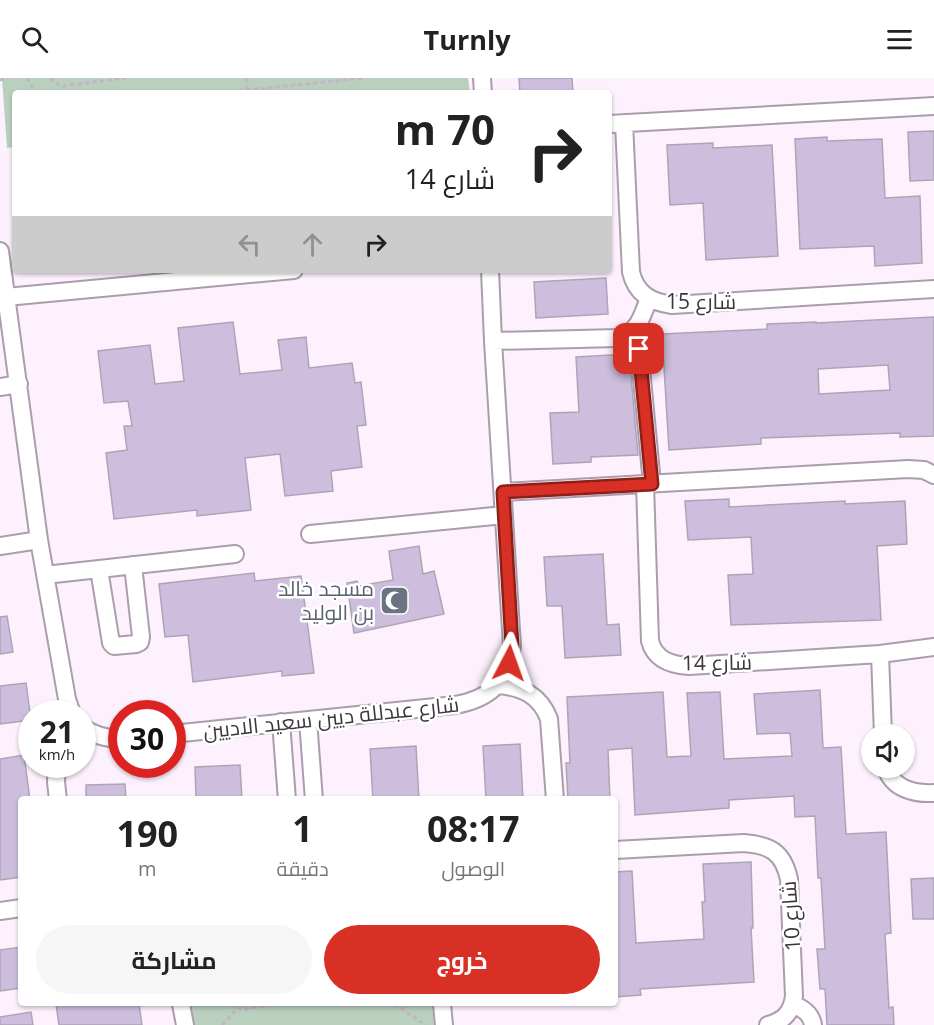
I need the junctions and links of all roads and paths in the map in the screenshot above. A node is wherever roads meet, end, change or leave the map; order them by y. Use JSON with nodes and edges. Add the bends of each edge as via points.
{"nodes":[{"id":1,"x":8,"y":78,"type":"edge"},
{"id":2,"x":50,"y":78,"type":"edge"},
{"id":3,"x":126,"y":78,"type":"edge"},
{"id":4,"x":246,"y":78,"type":"edge"},
{"id":5,"x":365,"y":78,"type":"edge"},
{"id":6,"x":0,"y":80,"type":"edge"},
{"id":7,"x":247,"y":90,"type":"joint"},
{"id":8,"x":934,"y":106,"type":"edge"},
{"id":9,"x":616,"y":124,"type":"edge"},
{"id":10,"x":0,"y":251,"type":"edge"},
{"id":11,"x":262,"y":273,"type":"edge"},
{"id":12,"x":490,"y":273,"type":"edge"},
{"id":13,"x":934,"y":289,"type":"edge"},
{"id":14,"x":6,"y":297,"type":"junction"},
{"id":15,"x":649,"y":298,"type":"junction"},
{"id":16,"x":637,"y":326,"type":"junction"},
{"id":17,"x":493,"y":341,"type":"junction"},
{"id":18,"x":19,"y":384,"type":"junction"},
{"id":19,"x":0,"y":387,"type":"edge"},
{"id":20,"x":934,"y":475,"type":"edge"},
{"id":21,"x":649,"y":484,"type":"junction"},
{"id":22,"x":503,"y":492,"type":"junction"},
{"id":23,"x":504,"y":515,"type":"junction"},
{"id":24,"x":310,"y":534,"type":"dead end"},
{"id":25,"x":39,"y":540,"type":"junction"},
{"id":26,"x":0,"y":546,"type":"edge"},
{"id":27,"x":235,"y":554,"type":"dead end"},
{"id":28,"x":133,"y":565,"type":"junction"},
{"id":29,"x":99,"y":569,"type":"junction"},
{"id":30,"x":45,"y":575,"type":"junction"},
{"id":31,"x":934,"y":647,"type":"edge"},
{"id":32,"x":880,"y":654,"type":"junction"},
{"id":33,"x":498,"y":685,"type":"junction"},
{"id":34,"x":67,"y":700,"type":"edge"},
{"id":35,"x":308,"y":720,"type":"junction"},
{"id":36,"x":281,"y":723,"type":"junction"},
{"id":37,"x":883,"y":724,"type":"edge"},
{"id":38,"x":186,"y":733,"type":"edge"},
{"id":39,"x":56,"y":778,"type":"edge"},
{"id":40,"x":891,"y":778,"type":"edge"},
{"id":41,"x":934,"y":793,"type":"edge"},
{"id":42,"x":58,"y":796,"type":"edge"},
{"id":43,"x":287,"y":796,"type":"edge"},
{"id":44,"x":314,"y":796,"type":"edge"},
{"id":45,"x":555,"y":796,"type":"edge"},
{"id":46,"x":618,"y":850,"type":"edge"},
{"id":47,"x":18,"y":908,"type":"edge"},
{"id":48,"x":0,"y":911,"type":"edge"},
{"id":49,"x":793,"y":1004,"type":"junction"},
{"id":50,"x":182,"y":1006,"type":"edge"},
{"id":51,"x":234,"y":1006,"type":"edge"},
{"id":52,"x":263,"y":1006,"type":"edge"},
{"id":53,"x":397,"y":1006,"type":"edge"},
{"id":54,"x":442,"y":1006,"type":"edge"},
{"id":55,"x":238,"y":1008,"type":"junction"},
{"id":56,"x":185,"y":1025,"type":"edge"},
{"id":57,"x":222,"y":1025,"type":"edge"},
{"id":58,"x":426,"y":1025,"type":"edge"},
{"id":59,"x":444,"y":1025,"type":"edge"},
{"id":60,"x":768,"y":1025,"type":"edge"},
{"id":61,"x":813,"y":1025,"type":"edge"}],
"edges":[{"from":1,"to":6,"type":"path"},
{"from":2,"to":3,"type":"path","via":[[63,86]]},
{"from":4,"to":7,"type":"path"},
{"from":5,"to":7,"type":"path"},
{"from":8,"to":9,"type":"street","name":"شارع 15"},
{"from":9,"to":15,"type":"street","name":"شارع 15","via":[[631,272],[636,286]]},
{"from":10,"to":14,"type":"street"},
{"from":11,"to":14,"type":"street"},
{"from":12,"to":17,"type":"street"},
{"from":13,"to":15,"type":"street","name":"شارع 15","via":[[672,305]]},
{"from":14,"to":18,"type":"street"},
{"from":15,"to":16,"type":"street"},
{"from":16,"to":17,"type":"street","via":[[618,338]]},
{"from":16,"to":21,"type":"street","name":"شارع 14"},
{"from":17,"to":22,"type":"street"},
{"from":18,"to":19,"type":"street"},
{"from":18,"to":25,"type":"street"},
{"from":20,"to":21,"type":"street","via":[[908,469]]},
{"from":21,"to":22,"type":"street"},
{"from":21,"to":32,"type":"street","name":"شارع 14","via":[[650,641],[658,657],[689,666]]},
{"from":22,"to":23,"type":"street"},
{"from":23,"to":24,"type":"street"},
{"from":23,"to":33,"type":"street","via":[[512,646]]},
{"from":25,"to":26,"type":"street"},
{"from":25,"to":30,"type":"street"},
{"from":27,"to":28,"type":"street"},
{"from":28,"to":29,"type":"street"},
{"from":28,"to":29,"type":"street","via":[[141,637],[136,644],[111,643]]},
{"from":29,"to":30,"type":"street"},
{"from":30,"to":34,"type":"street"},
{"from":31,"to":32,"type":"street","name":"شارع 14"},
{"from":32,"to":37,"type":"street"},
{"from":33,"to":35,"type":"street","name":"شارع عبدللة ديين سعيد الاديين","via":[[469,703]]},
{"from":33,"to":45,"type":"street","via":[[523,691],[545,709]]},
{"from":35,"to":36,"type":"street","name":"شارع عبدللة ديين سعيد الاديين"},
{"from":35,"to":44,"type":"street"},
{"from":36,"to":38,"type":"street","name":"شارع عبدللة ديين سعيد الاديين"},
{"from":36,"to":43,"type":"street"},
{"from":39,"to":42,"type":"street"},
{"from":40,"to":41,"type":"street","via":[[905,790]]},
{"from":46,"to":49,"type":"street","name":"شارع 10","via":[[744,843],[759,844],[774,852],[789,879]]},
{"from":47,"to":48,"type":"street"},
{"from":49,"to":60,"type":"street","via":[[786,1016]]},
{"from":49,"to":61,"type":"street","via":[[806,1010]]},
{"from":50,"to":56,"type":"street"},
{"from":51,"to":55,"type":"path"},
{"from":52,"to":55,"type":"path"},
{"from":53,"to":58,"type":"path"},
{"from":54,"to":59,"type":"street"},
{"from":55,"to":57,"type":"path"}]}
